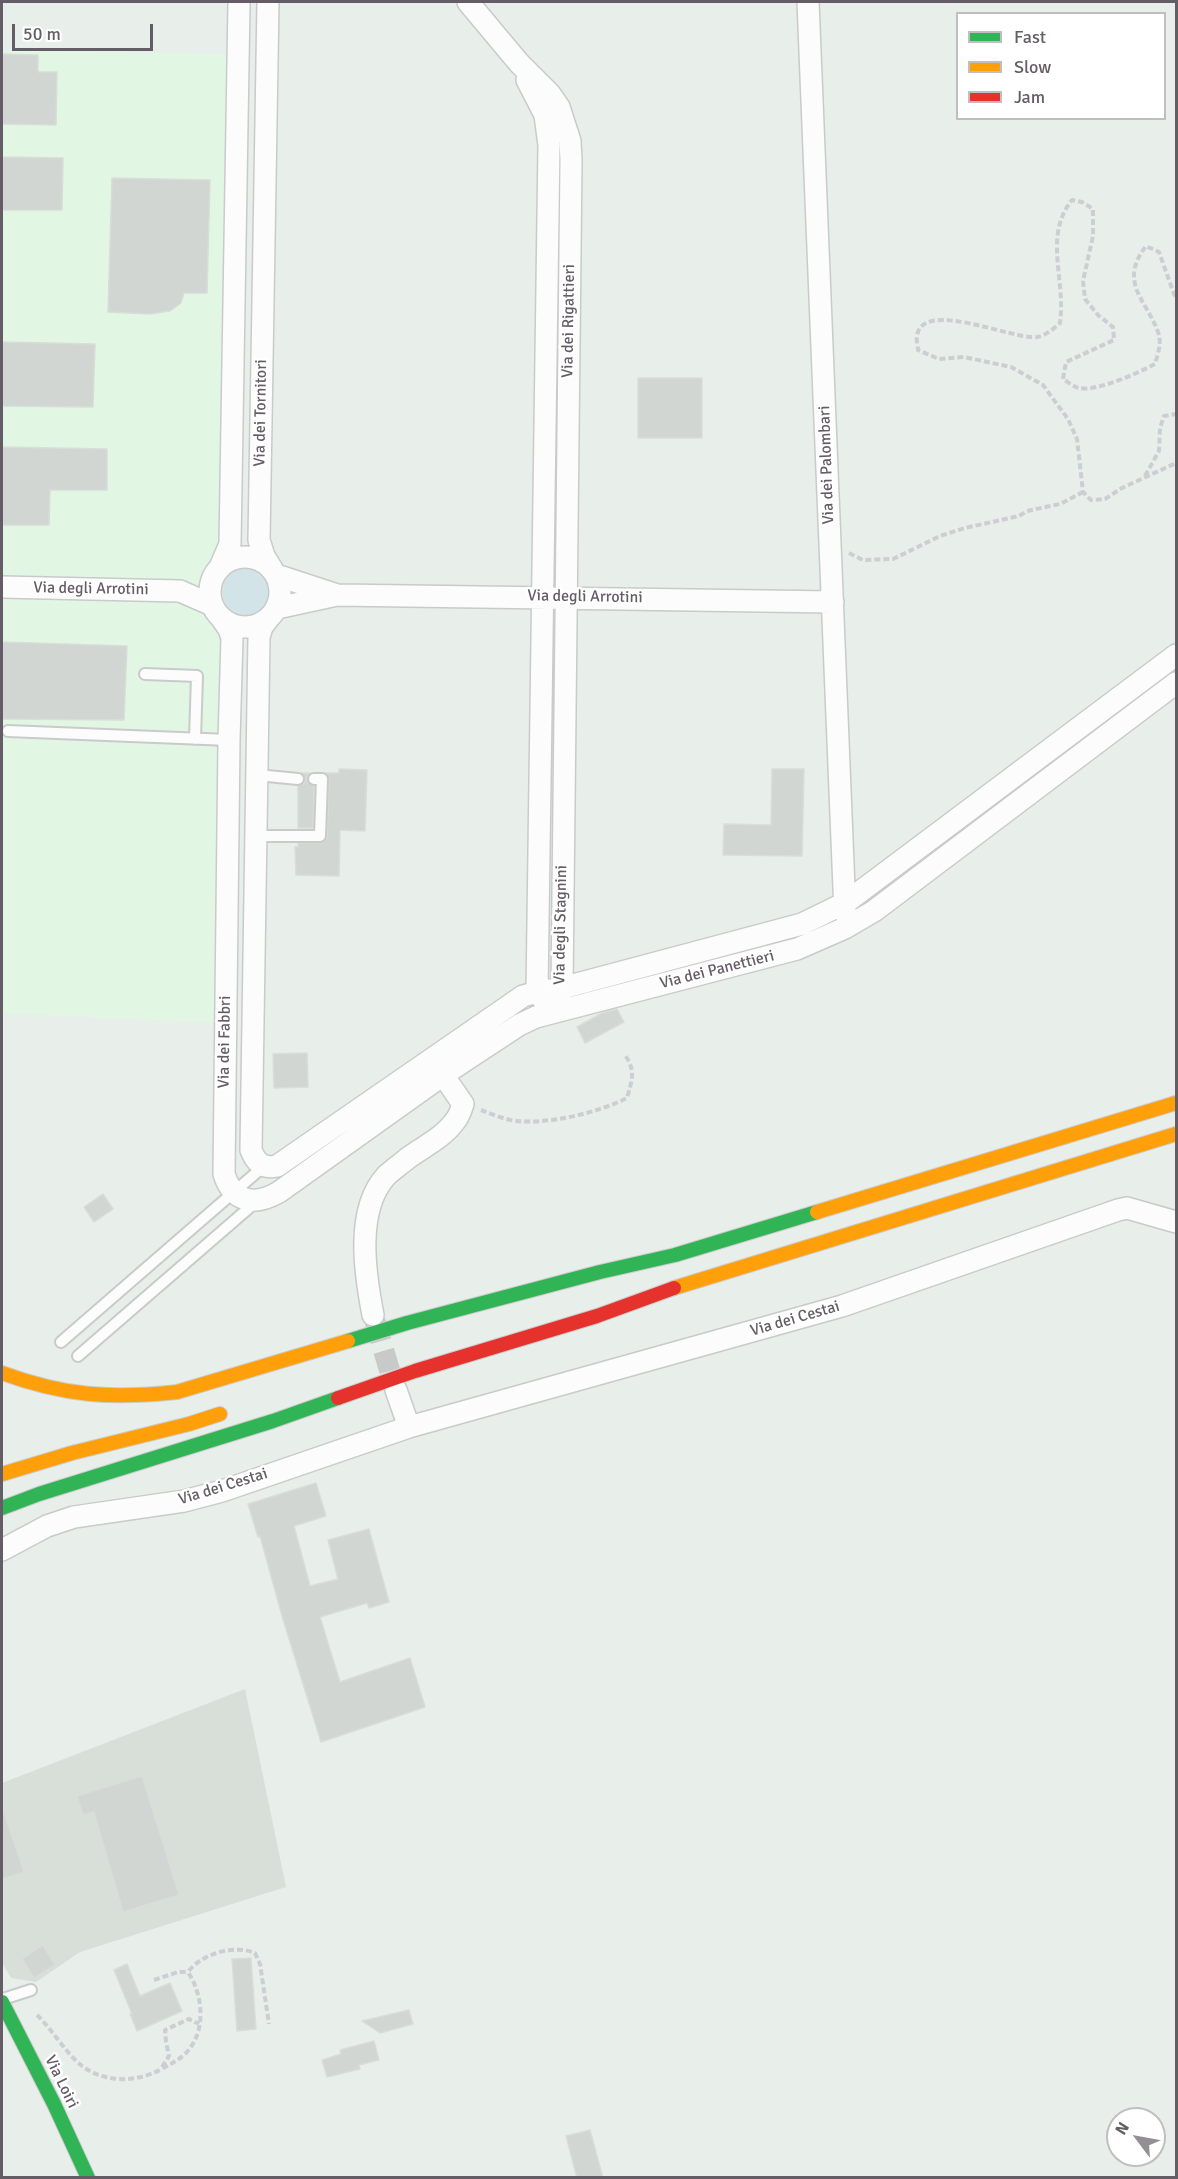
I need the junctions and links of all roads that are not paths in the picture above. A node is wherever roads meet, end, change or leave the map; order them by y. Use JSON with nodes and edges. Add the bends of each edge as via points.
{"nodes":[{"id":1,"x":239,"y":2,"type":"edge"},
{"id":2,"x":268,"y":2,"type":"edge"},
{"id":3,"x":468,"y":2,"type":"edge"},
{"id":4,"x":808,"y":2,"type":"edge"},
{"id":5,"x":519,"y":63,"type":"junction"},
{"id":6,"x":235,"y":252,"type":"junction"},
{"id":7,"x":264,"y":254,"type":"junction"},
{"id":8,"x":218,"y":570,"type":"junction"},
{"id":9,"x":274,"y":572,"type":"junction"},
{"id":10,"x":2,"y":587,"type":"edge"},
{"id":11,"x":180,"y":591,"type":"junction"},
{"id":12,"x":337,"y":595,"type":"junction"},
{"id":13,"x":544,"y":597,"type":"junction"},
{"id":14,"x":565,"y":597,"type":"junction"},
{"id":15,"x":832,"y":602,"type":"junction"},
{"id":16,"x":274,"y":611,"type":"junction"},
{"id":17,"x":217,"y":612,"type":"junction"},
{"id":18,"x":1176,"y":655,"type":"edge"},
{"id":19,"x":144,"y":674,"type":"dead end"},
{"id":20,"x":1176,"y":683,"type":"edge"},
{"id":21,"x":8,"y":731,"type":"dead end"},
{"id":22,"x":195,"y":739,"type":"junction"},
{"id":23,"x":229,"y":740,"type":"junction"},
{"id":24,"x":257,"y":776,"type":"junction"},
{"id":25,"x":298,"y":779,"type":"dead end"},
{"id":26,"x":314,"y":779,"type":"dead end"},
{"id":27,"x":255,"y":836,"type":"junction"},
{"id":28,"x":227,"y":889,"type":"junction"},
{"id":29,"x":254,"y":889,"type":"junction"},
{"id":30,"x":845,"y":903,"type":"junction"},
{"id":31,"x":845,"y":928,"type":"junction"},
{"id":32,"x":562,"y":988,"type":"junction"},
{"id":33,"x":537,"y":992,"type":"junction"},
{"id":34,"x":552,"y":1012,"type":"junction"},
{"id":35,"x":443,"y":1075,"type":"junction"},
{"id":36,"x":1176,"y":1103,"type":"edge"},
{"id":37,"x":1176,"y":1134,"type":"edge"},
{"id":38,"x":264,"y":1167,"type":"junction"},
{"id":39,"x":234,"y":1192,"type":"junction"},
{"id":40,"x":257,"y":1201,"type":"junction"},
{"id":41,"x":1176,"y":1222,"type":"edge"},
{"id":42,"x":675,"y":1255,"type":"junction"},
{"id":43,"x":669,"y":1289,"type":"junction"},
{"id":44,"x":524,"y":1306,"type":"dead end"},
{"id":45,"x":373,"y":1315,"type":"tunnel mouth"},
{"id":46,"x":61,"y":1342,"type":"dead end"},
{"id":47,"x":78,"y":1356,"type":"dead end"},
{"id":48,"x":380,"y":1369,"type":"dead end"},
{"id":49,"x":2,"y":1373,"type":"edge"},
{"id":50,"x":396,"y":1390,"type":"tunnel mouth"},
{"id":51,"x":228,"y":1405,"type":"dead end"},
{"id":52,"x":409,"y":1427,"type":"junction"},
{"id":53,"x":2,"y":1474,"type":"edge"},
{"id":54,"x":2,"y":1508,"type":"edge"},
{"id":55,"x":2,"y":1550,"type":"edge"},
{"id":56,"x":31,"y":1990,"type":"dead end"},
{"id":57,"x":5,"y":1999,"type":"edge"},
{"id":58,"x":88,"y":2178,"type":"edge"}],
"edges":[{"from":1,"to":6,"type":"street","name":"Via dei Tornitori"},
{"from":2,"to":7,"type":"street","name":"Via dei Tornitori"},
{"from":3,"to":5,"type":"street","name":"Via dei Rigattieri"},
{"from":4,"to":15,"type":"street","name":"Via dei Palombari"},
{"from":5,"to":13,"type":"street","name":"Via dei Rigattieri","via":[[545,115],[549,145]]},
{"from":5,"to":14,"type":"street","name":"Via dei Rigattieri","via":[[559,107],[570,141]]},
{"from":6,"to":7,"type":"street"},
{"from":6,"to":8,"type":"street","name":"Via dei Tornitori","via":[[230,544]]},
{"from":7,"to":9,"type":"street","name":"Via dei Tornitori","via":[[259,540]]},
{"from":8,"to":9,"type":"street","via":[[242,556],[264,561]]},
{"from":8,"to":11,"type":"street"},
{"from":8,"to":17,"type":"street","via":[[210,584]]},
{"from":9,"to":12,"type":"street"},
{"from":9,"to":16,"type":"street","via":[[280,590]]},
{"from":10,"to":11,"type":"street","name":"Via degli Arrotini"},
{"from":11,"to":17,"type":"street"},
{"from":12,"to":13,"type":"street","name":"Via degli Arrotini"},
{"from":12,"to":16,"type":"street"},
{"from":13,"to":14,"type":"street","name":"Via degli Arrotini"},
{"from":13,"to":33,"type":"street","name":"Via degli Stagnini"},
{"from":14,"to":15,"type":"street","name":"Via degli Arrotini"},
{"from":14,"to":32,"type":"street","name":"Via degli Stagnini"},
{"from":15,"to":30,"type":"street","name":"Via dei Palombari"},
{"from":16,"to":17,"type":"street","via":[[262,622],[241,627]]},
{"from":16,"to":24,"type":"street","name":"Via dei Fabbri","via":[[259,638]]},
{"from":17,"to":23,"type":"street","name":"Via dei Fabbri","via":[[232,638]]},
{"from":18,"to":30,"type":"street","name":"Via dei Panettieri"},
{"from":19,"to":22,"type":"lane","via":[[197,676]]},
{"from":20,"to":31,"type":"street","name":"Via dei Panettieri"},
{"from":21,"to":22,"type":"lane"},
{"from":22,"to":23,"type":"lane"},
{"from":23,"to":28,"type":"street","name":"Via dei Fabbri"},
{"from":24,"to":25,"type":"lane"},
{"from":24,"to":27,"type":"street","name":"Via dei Fabbri"},
{"from":26,"to":27,"type":"lane","via":[[322,779],[320,836]]},
{"from":27,"to":29,"type":"street","name":"Via dei Fabbri"},
{"from":28,"to":29,"type":"street"},
{"from":28,"to":39,"type":"street","name":"Via dei Fabbri","via":[[224,1174]]},
{"from":29,"to":38,"type":"street","name":"Via dei Fabbri","via":[[251,1150]]},
{"from":30,"to":31,"type":"street","name":"Via dei Palombari"},
{"from":30,"to":32,"type":"street","name":"Via dei Panettieri","via":[[802,924]]},
{"from":31,"to":34,"type":"street","name":"Via dei Panettieri","via":[[797,949]]},
{"from":32,"to":33,"type":"street","name":"Via dei Panettieri"},
{"from":32,"to":34,"type":"street","name":"Via degli Stagnini"},
{"from":33,"to":34,"type":"street","name":"Via degli Stagnini"},
{"from":33,"to":38,"type":"street","name":"Via dei Panettieri","via":[[512,1003],[278,1166]]},
{"from":34,"to":35,"type":"street","name":"Via dei Panettieri","via":[[519,1025]]},
{"from":35,"to":40,"type":"street","name":"Via dei Panettieri","via":[[279,1192]]},
{"from":35,"to":45,"type":"street","via":[[463,1104],[455,1122],[386,1177],[368,1216],[365,1274]]},
{"from":36,"to":42,"type":"main road"},
{"from":37,"to":43,"type":"main road"},
{"from":38,"to":39,"type":"lane"},
{"from":39,"to":40,"type":"street","via":[[243,1199]]},
{"from":39,"to":46,"type":"lane"},
{"from":40,"to":47,"type":"lane"},
{"from":41,"to":52,"type":"street","name":"Via dei Cestai","via":[[1118,1210],[842,1306]]},
{"from":42,"to":44,"type":"main road"},
{"from":42,"to":49,"type":"main road","via":[[407,1323],[177,1392],[77,1396]]},
{"from":43,"to":48,"type":"main road","via":[[593,1306]]},
{"from":43,"to":54,"type":"main road","via":[[597,1316],[415,1371]]},
{"from":50,"to":52,"type":"street"},
{"from":51,"to":53,"type":"main road","via":[[189,1424]]},
{"from":52,"to":55,"type":"street","name":"Via dei Cestai","via":[[222,1491],[184,1501],[74,1517],[46,1526]]},
{"from":56,"to":57,"type":"lane"},
{"from":57,"to":58,"type":"main road","name":"Via Loiri"}]}
